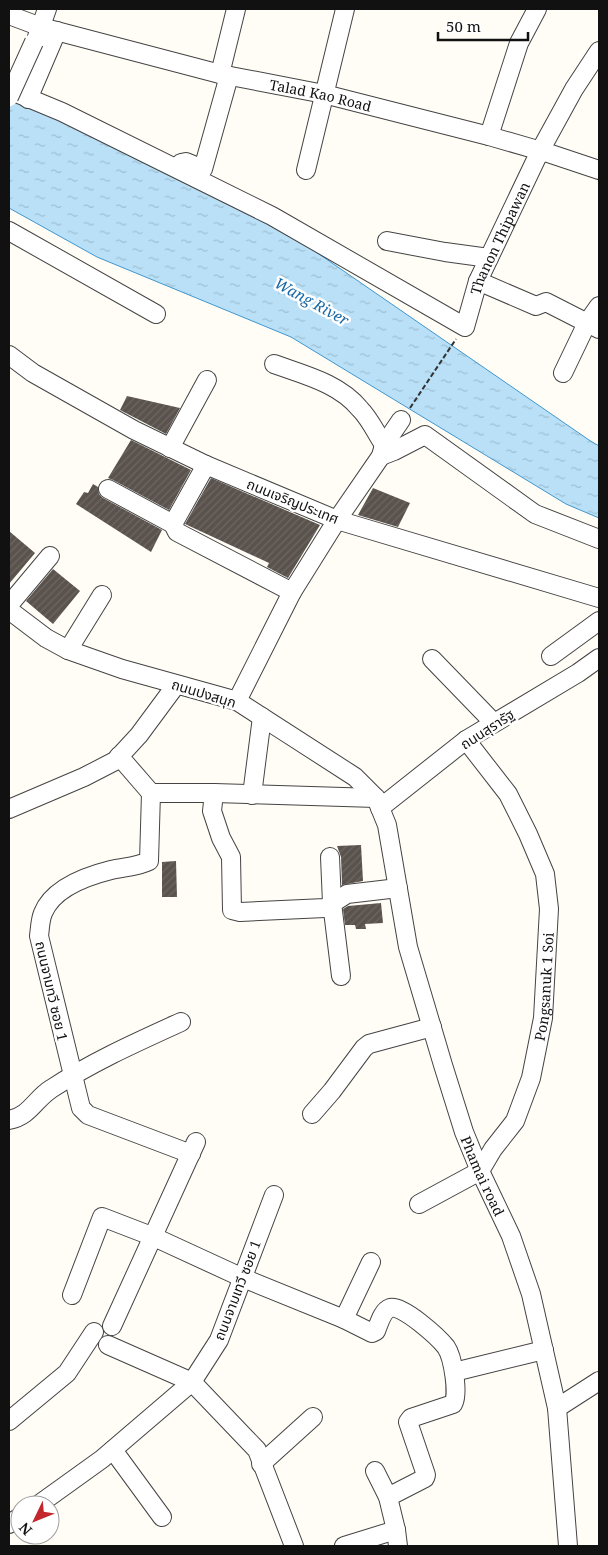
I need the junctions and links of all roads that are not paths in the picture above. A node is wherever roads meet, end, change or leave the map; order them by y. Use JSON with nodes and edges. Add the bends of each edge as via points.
{"nodes":[{"id":1,"x":47,"y":9,"type":"edge"},
{"id":2,"x":236,"y":9,"type":"edge"},
{"id":3,"x":345,"y":9,"type":"edge"},
{"id":4,"x":537,"y":9,"type":"edge"},
{"id":5,"x":9,"y":15,"type":"edge"},
{"id":6,"x":44,"y":33,"type":"junction"},
{"id":7,"x":599,"y":50,"type":"edge"},
{"id":8,"x":225,"y":75,"type":"junction"},
{"id":9,"x":9,"y":90,"type":"edge"},
{"id":10,"x":324,"y":94,"type":"junction"},
{"id":11,"x":9,"y":97,"type":"edge"},
{"id":12,"x":28,"y":99,"type":"junction"},
{"id":13,"x":488,"y":136,"type":"junction"},
{"id":14,"x":540,"y":151,"type":"junction"},
{"id":15,"x":168,"y":164,"type":"junction"},
{"id":16,"x":306,"y":170,"type":"dead end"},
{"id":17,"x":599,"y":170,"type":"edge"},
{"id":18,"x":9,"y":231,"type":"edge"},
{"id":19,"x":387,"y":241,"type":"dead end"},
{"id":20,"x":489,"y":258,"type":"junction"},
{"id":21,"x":478,"y":281,"type":"junction"},
{"id":22,"x":599,"y":306,"type":"edge"},
{"id":23,"x":156,"y":314,"type":"dead end"},
{"id":24,"x":593,"y":326,"type":"edge"},
{"id":25,"x":9,"y":354,"type":"edge"},
{"id":26,"x":274,"y":364,"type":"dead end"},
{"id":27,"x":563,"y":373,"type":"dead end"},
{"id":28,"x":206,"y":380,"type":"dead end"},
{"id":29,"x":401,"y":420,"type":"road end"},
{"id":30,"x":170,"y":448,"type":"junction"},
{"id":31,"x":382,"y":450,"type":"junction"},
{"id":32,"x":206,"y":465,"type":"junction"},
{"id":33,"x":108,"y":489,"type":"dead end"},
{"id":34,"x":337,"y":520,"type":"junction"},
{"id":35,"x":173,"y":524,"type":"junction"},
{"id":36,"x":599,"y":538,"type":"edge"},
{"id":37,"x":50,"y":556,"type":"dead end"},
{"id":38,"x":292,"y":592,"type":"junction"},
{"id":39,"x":102,"y":595,"type":"dead end"},
{"id":40,"x":599,"y":598,"type":"edge"},
{"id":41,"x":9,"y":605,"type":"edge"},
{"id":42,"x":9,"y":610,"type":"edge"},
{"id":43,"x":599,"y":621,"type":"edge"},
{"id":44,"x":68,"y":650,"type":"junction"},
{"id":45,"x":551,"y":656,"type":"dead end"},
{"id":46,"x":599,"y":658,"type":"edge"},
{"id":47,"x":432,"y":659,"type":"dead end"},
{"id":48,"x":176,"y":685,"type":"junction"},
{"id":49,"x":236,"y":702,"type":"junction"},
{"id":50,"x":262,"y":717,"type":"junction"},
{"id":51,"x":493,"y":722,"type":"junction"},
{"id":52,"x":466,"y":740,"type":"junction"},
{"id":53,"x":119,"y":756,"type":"junction"},
{"id":54,"x":214,"y":793,"type":"junction"},
{"id":55,"x":151,"y":794,"type":"junction"},
{"id":56,"x":252,"y":795,"type":"junction"},
{"id":57,"x":378,"y":803,"type":"junction"},
{"id":58,"x":9,"y":809,"type":"edge"},
{"id":59,"x":330,"y":857,"type":"dead end"},
{"id":60,"x":398,"y":888,"type":"junction"},
{"id":61,"x":332,"y":904,"type":"junction"},
{"id":62,"x":341,"y":976,"type":"dead end"},
{"id":63,"x":181,"y":1022,"type":"dead end"},
{"id":64,"x":432,"y":1027,"type":"junction"},
{"id":65,"x":72,"y":1077,"type":"junction"},
{"id":66,"x":312,"y":1114,"type":"dead end"},
{"id":67,"x":9,"y":1120,"type":"edge"},
{"id":68,"x":480,"y":1171,"type":"junction"},
{"id":69,"x":274,"y":1195,"type":"dead end"},
{"id":70,"x":419,"y":1204,"type":"dead end"},
{"id":71,"x":154,"y":1238,"type":"junction"},
{"id":72,"x":371,"y":1262,"type":"dead end"},
{"id":73,"x":243,"y":1278,"type":"junction"},
{"id":74,"x":72,"y":1295,"type":"dead end"},
{"id":75,"x":344,"y":1318,"type":"junction"},
{"id":76,"x":112,"y":1326,"type":"dead end"},
{"id":77,"x":94,"y":1332,"type":"dead end"},
{"id":78,"x":108,"y":1345,"type":"dead end"},
{"id":79,"x":544,"y":1350,"type":"junction"},
{"id":80,"x":454,"y":1372,"type":"junction"},
{"id":81,"x":599,"y":1381,"type":"edge"},
{"id":82,"x":192,"y":1382,"type":"junction"},
{"id":83,"x":557,"y":1408,"type":"junction"},
{"id":84,"x":313,"y":1417,"type":"dead end"},
{"id":85,"x":9,"y":1421,"type":"edge"},
{"id":86,"x":113,"y":1450,"type":"junction"},
{"id":87,"x":261,"y":1464,"type":"junction"},
{"id":88,"x":375,"y":1471,"type":"dead end"},
{"id":89,"x":52,"y":1495,"type":"edge"},
{"id":90,"x":388,"y":1497,"type":"junction"},
{"id":91,"x":162,"y":1518,"type":"dead end"},
{"id":92,"x":397,"y":1538,"type":"edge"},
{"id":93,"x":294,"y":1546,"type":"edge"},
{"id":94,"x":344,"y":1546,"type":"edge"},
{"id":95,"x":568,"y":1546,"type":"edge"}],
"edges":[{"from":1,"to":6,"type":"street"},
{"from":2,"to":8,"type":"street"},
{"from":3,"to":10,"type":"street"},
{"from":4,"to":13,"type":"street","via":[[518,43]]},
{"from":5,"to":6,"type":"street","name":"Talad Kao Road"},
{"from":6,"to":8,"type":"street","name":"Talad Kao Road"},
{"from":6,"to":11,"type":"street","bridge":true},
{"from":6,"to":12,"type":"street"},
{"from":7,"to":14,"type":"street","name":"Thanon Thipawan"},
{"from":8,"to":10,"type":"street","name":"Talad Kao Road"},
{"from":8,"to":15,"type":"street","via":[[203,169],[186,162]]},
{"from":9,"to":12,"type":"street"},
{"from":10,"to":13,"type":"street","name":"Talad Kao Road"},
{"from":10,"to":16,"type":"street"},
{"from":12,"to":15,"type":"street","via":[[62,112]]},
{"from":13,"to":14,"type":"street","name":"Talad Kao Road"},
{"from":14,"to":17,"type":"street","name":"Talad Kao Road"},
{"from":14,"to":20,"type":"street","name":"Thanon Thipawan"},
{"from":15,"to":21,"type":"street","name":"Thanon Thipawan","via":[[272,216],[465,327]]},
{"from":18,"to":23,"type":"street"},
{"from":19,"to":20,"type":"street"},
{"from":20,"to":21,"type":"street","name":"Thanon Thipawan"},
{"from":21,"to":24,"type":"street","via":[[536,306],[546,302]]},
{"from":22,"to":24,"type":"street"},
{"from":24,"to":27,"type":"street"},
{"from":25,"to":30,"type":"street","name":"ถนนเจริญประเทศ","via":[[34,373]]},
{"from":26,"to":31,"type":"street","via":[[332,386],[347,396],[364,414]]},
{"from":28,"to":30,"type":"street"},
{"from":29,"to":31,"type":"street"},
{"from":30,"to":32,"type":"street","name":"ถนนเจริญประเทศ"},
{"from":31,"to":34,"type":"street"},
{"from":31,"to":36,"type":"street","via":[[394,451],[425,435],[535,514]]},
{"from":32,"to":34,"type":"street","name":"ถนนเจริญประเทศ"},
{"from":32,"to":35,"type":"street"},
{"from":33,"to":35,"type":"street"},
{"from":34,"to":38,"type":"street"},
{"from":34,"to":40,"type":"street","name":"ถนนเจริญประเทศ"},
{"from":35,"to":38,"type":"street","via":[[177,532]]},
{"from":37,"to":41,"type":"street"},
{"from":38,"to":49,"type":"street"},
{"from":39,"to":44,"type":"street"},
{"from":42,"to":44,"type":"street","name":"ถนนปงสนุก"},
{"from":43,"to":45,"type":"street"},
{"from":44,"to":48,"type":"street","name":"ถนนปงสนุก"},
{"from":46,"to":51,"type":"street","name":"ถนนสุรารัฐ"},
{"from":47,"to":51,"type":"street"},
{"from":48,"to":49,"type":"street","name":"ถนนปงสนุก"},
{"from":48,"to":53,"type":"street","via":[[140,735]]},
{"from":49,"to":50,"type":"street","name":"ถนนปงสนุก"},
{"from":50,"to":56,"type":"street"},
{"from":50,"to":57,"type":"street","name":"ถนนปงสนุก","via":[[355,777]]},
{"from":51,"to":52,"type":"street","name":"ถนนสุรารัฐ"},
{"from":52,"to":57,"type":"street","name":"ถนนสุรารัฐ"},
{"from":52,"to":68,"type":"street","name":"Pongsanuk 1 Soi","via":[[508,794],[528,834],[545,874],[549,909],[543,1018],[531,1078],[515,1120]]},
{"from":53,"to":55,"type":"street"},
{"from":53,"to":58,"type":"street","via":[[84,777]]},
{"from":54,"to":55,"type":"street"},
{"from":54,"to":56,"type":"street"},
{"from":54,"to":61,"type":"street","via":[[212,811],[231,857],[232,910],[325,908]]},
{"from":55,"to":65,"type":"street","name":"ถนนจามทวี ซอย 1","via":[[148,861],[76,882],[54,897],[43,913],[39,936]]},
{"from":56,"to":57,"type":"street"},
{"from":57,"to":60,"type":"street","name":"Phamai road","via":[[386,824]]},
{"from":59,"to":61,"type":"street"},
{"from":60,"to":61,"type":"street","via":[[347,894]]},
{"from":60,"to":64,"type":"street","name":"Phamai road","via":[[408,947]]},
{"from":61,"to":62,"type":"street"},
{"from":63,"to":65,"type":"street"},
{"from":64,"to":66,"type":"street","via":[[364,1048]]},
{"from":64,"to":68,"type":"street","name":"Phamai road","via":[[464,1132]]},
{"from":65,"to":67,"type":"street","via":[[49,1090],[34,1107],[17,1119]]},
{"from":65,"to":71,"type":"street","name":"ถนนจามทวี ซอย 1","via":[[81,1108],[88,1115],[193,1148]]},
{"from":68,"to":70,"type":"street"},
{"from":68,"to":79,"type":"street","name":"Phamai road","via":[[514,1244],[531,1294]]},
{"from":69,"to":73,"type":"street","name":"ถนนจามเทวี ซอย 1"},
{"from":71,"to":73,"type":"street"},
{"from":71,"to":74,"type":"street","via":[[102,1217]]},
{"from":71,"to":76,"type":"street"},
{"from":72,"to":75,"type":"street"},
{"from":73,"to":75,"type":"street"},
{"from":73,"to":82,"type":"street","name":"ถนนจามเทวี ซอย 1","via":[[219,1340]]},
{"from":75,"to":80,"type":"street","via":[[372,1333],[388,1309],[392,1307],[408,1313],[446,1347]]},
{"from":77,"to":85,"type":"street","via":[[67,1373]]},
{"from":78,"to":82,"type":"street"},
{"from":79,"to":80,"type":"street"},
{"from":79,"to":83,"type":"street","name":"Phamai road"},
{"from":80,"to":90,"type":"street","via":[[456,1399],[453,1404],[411,1418],[408,1422],[425,1478]]},
{"from":81,"to":83,"type":"street"},
{"from":82,"to":86,"type":"street","name":"ถนนจามเทวี ซอย 1"},
{"from":82,"to":87,"type":"street","via":[[257,1450]]},
{"from":83,"to":95,"type":"street","name":"Phamai road"},
{"from":84,"to":87,"type":"street"},
{"from":86,"to":89,"type":"street","name":"ถนนจามเทวี ซอย 1"},
{"from":86,"to":91,"type":"street"},
{"from":87,"to":93,"type":"street"},
{"from":88,"to":90,"type":"street"},
{"from":90,"to":92,"type":"street"},
{"from":92,"to":94,"type":"street"}]}
